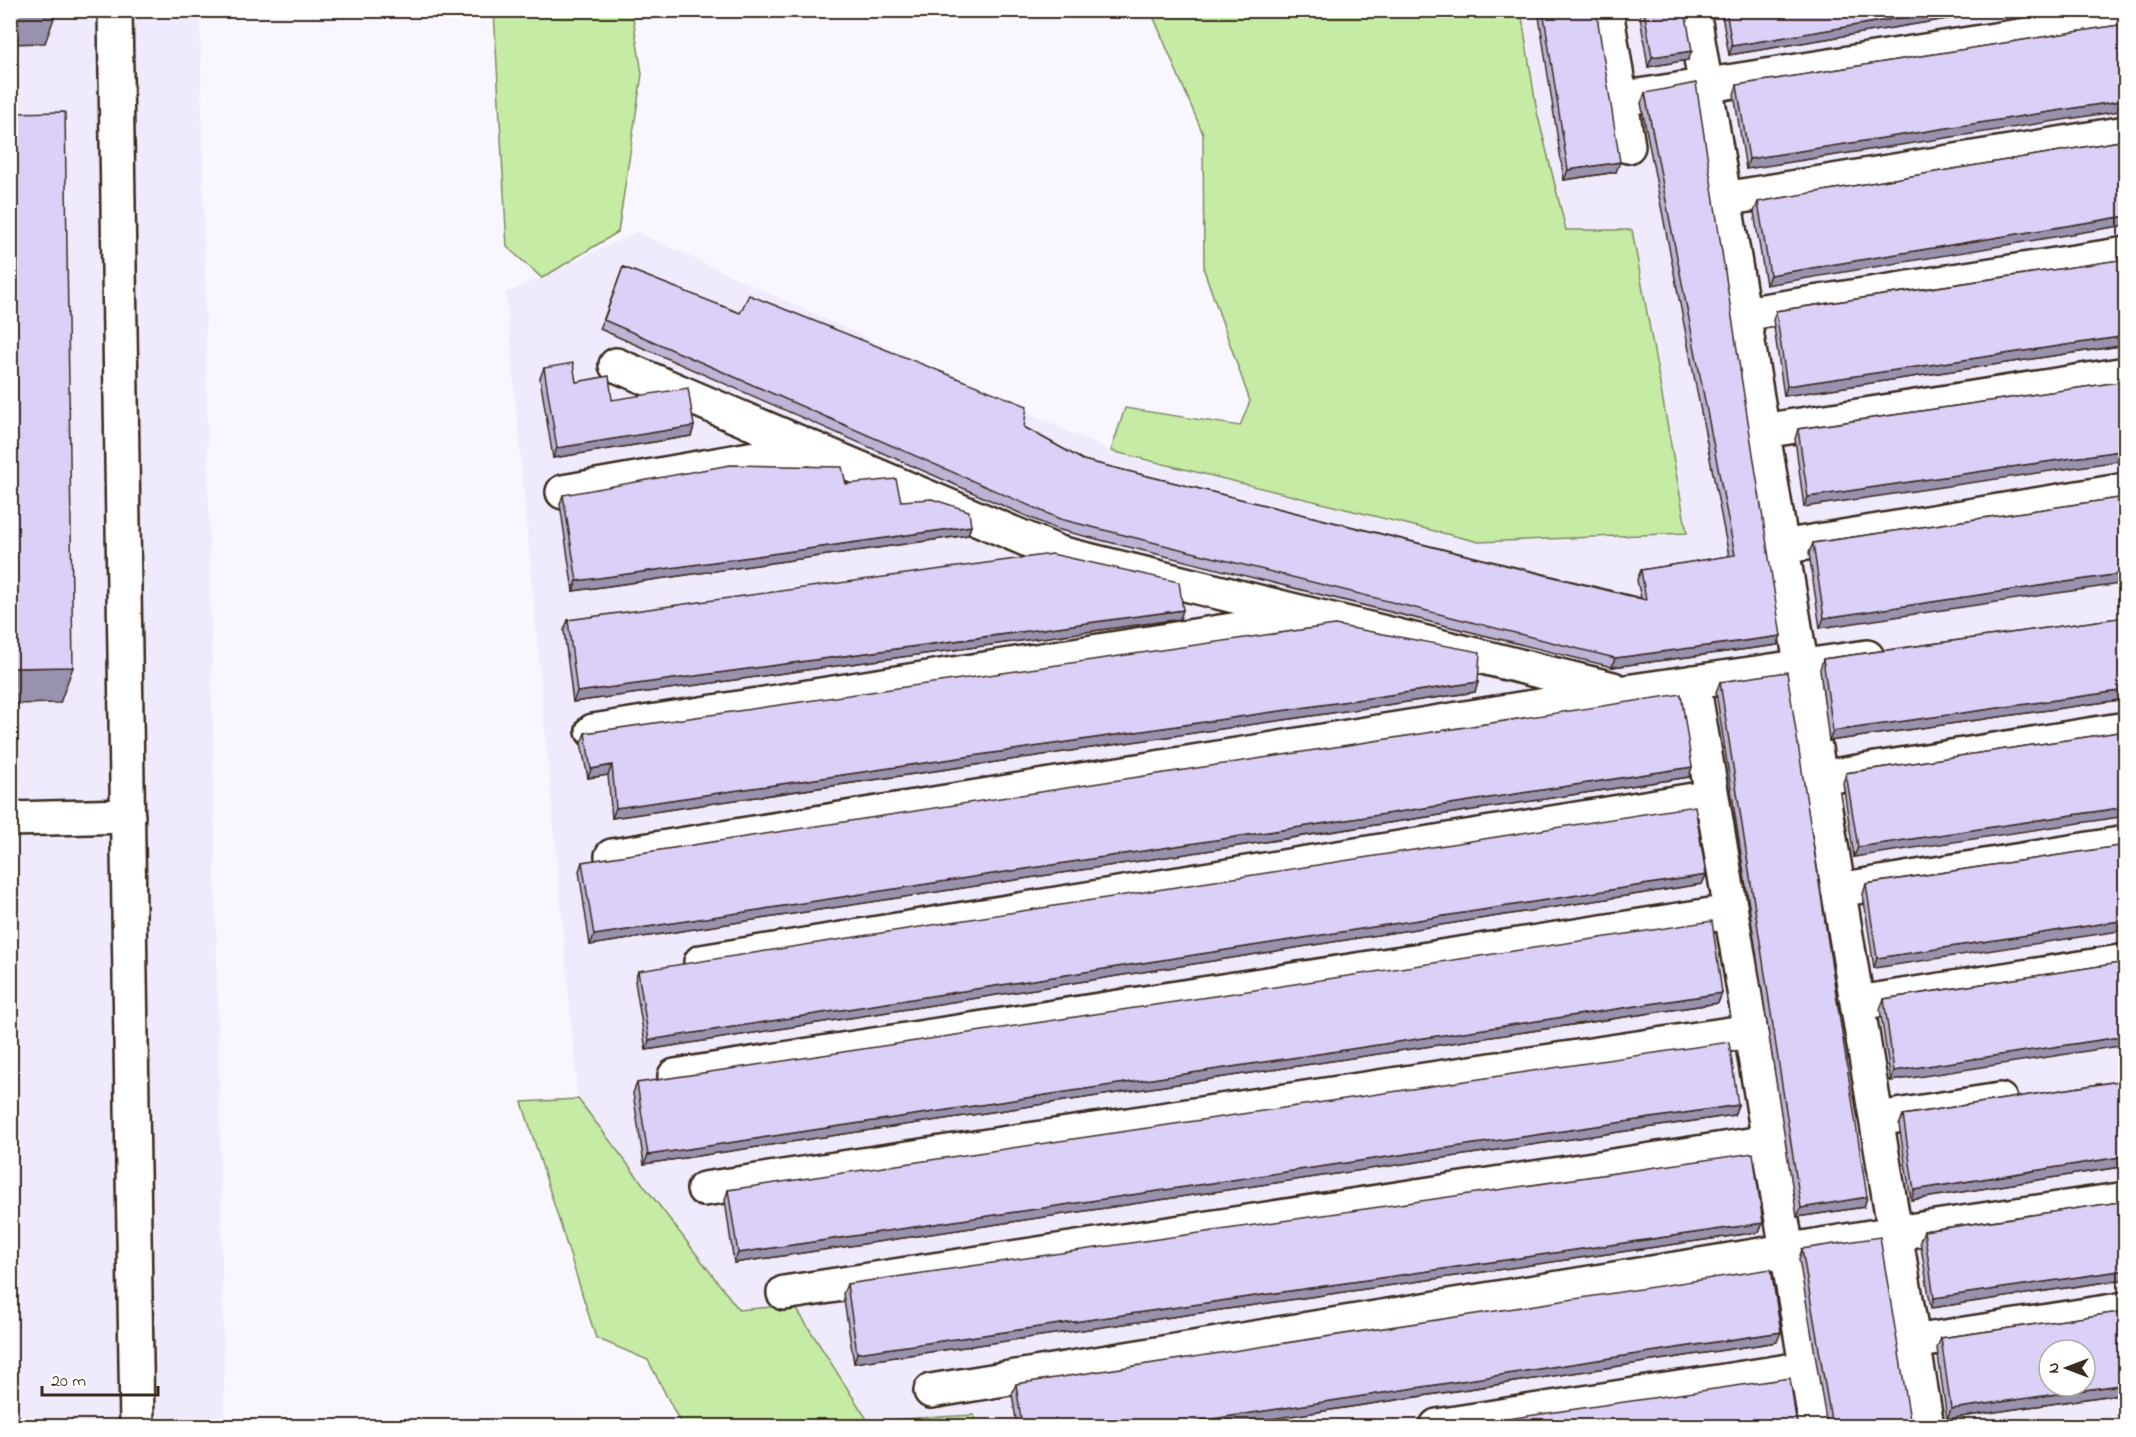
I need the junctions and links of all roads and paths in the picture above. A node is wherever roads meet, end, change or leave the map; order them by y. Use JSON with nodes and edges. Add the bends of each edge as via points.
{"nodes":[{"id":1,"x":115,"y":10,"type":"edge"},
{"id":2,"x":1606,"y":10,"type":"edge"},
{"id":3,"x":1693,"y":10,"type":"edge"},
{"id":4,"x":2122,"y":24,"type":"edge"},
{"id":5,"x":1706,"y":86,"type":"junction"},
{"id":6,"x":1620,"y":99,"type":"junction"},
{"id":7,"x":2126,"y":133,"type":"edge"},
{"id":8,"x":1628,"y":146,"type":"dead end"},
{"id":9,"x":1724,"y":199,"type":"junction"},
{"id":10,"x":2126,"y":254,"type":"edge"},
{"id":11,"x":1743,"y":314,"type":"junction"},
{"id":12,"x":616,"y":365,"type":"dead end"},
{"id":13,"x":2126,"y":374,"type":"edge"},
{"id":14,"x":1762,"y":431,"type":"junction"},
{"id":15,"x":812,"y":448,"type":"junction"},
{"id":16,"x":2126,"y":490,"type":"edge"},
{"id":17,"x":563,"y":492,"type":"edge"},
{"id":18,"x":1782,"y":547,"type":"junction"},
{"id":19,"x":1059,"y":553,"type":"junction"},
{"id":20,"x":1001,"y":561,"type":"edge"},
{"id":21,"x":1315,"y":617,"type":"junction"},
{"id":22,"x":1894,"y":653,"type":"edge"},
{"id":23,"x":1802,"y":667,"type":"junction"},
{"id":24,"x":1693,"y":682,"type":"junction"},
{"id":25,"x":1626,"y":692,"type":"junction"},
{"id":26,"x":2126,"y":729,"type":"edge"},
{"id":27,"x":593,"y":731,"type":"edge"},
{"id":28,"x":1820,"y":778,"type":"junction"},
{"id":29,"x":1712,"y":797,"type":"junction"},
{"id":30,"x":128,"y":816,"type":"junction"},
{"id":31,"x":10,"y":819,"type":"edge"},
{"id":32,"x":2126,"y":843,"type":"edge"},
{"id":33,"x":612,"y":856,"type":"edge"},
{"id":34,"x":1838,"y":890,"type":"junction"},
{"id":35,"x":1730,"y":912,"type":"junction"},
{"id":36,"x":2126,"y":961,"type":"edge"},
{"id":37,"x":674,"y":966,"type":"edge"},
{"id":38,"x":1858,"y":1004,"type":"junction"},
{"id":39,"x":1750,"y":1031,"type":"junction"},
{"id":40,"x":675,"y":1076,"type":"edge"},
{"id":41,"x":2031,"y":1095,"type":"edge"},
{"id":42,"x":1877,"y":1119,"type":"junction"},
{"id":43,"x":1769,"y":1142,"type":"junction"},
{"id":44,"x":704,"y":1189,"type":"dead end"},
{"id":45,"x":2126,"y":1199,"type":"edge"},
{"id":46,"x":1895,"y":1233,"type":"junction"},
{"id":47,"x":1787,"y":1251,"type":"junction"},
{"id":48,"x":784,"y":1293,"type":"dead end"},
{"id":49,"x":2126,"y":1309,"type":"edge"},
{"id":50,"x":1913,"y":1342,"type":"junction"},
{"id":51,"x":1807,"y":1368,"type":"junction"},
{"id":52,"x":931,"y":1391,"type":"dead end"},
{"id":53,"x":137,"y":1426,"type":"edge"},
{"id":54,"x":1437,"y":1426,"type":"edge"},
{"id":55,"x":1816,"y":1426,"type":"edge"},
{"id":56,"x":1927,"y":1426,"type":"edge"}],
"edges":[{"from":1,"to":30,"type":"lane"},
{"from":2,"to":6,"type":"lane"},
{"from":3,"to":5,"type":"lane"},
{"from":4,"to":5,"type":"lane"},
{"from":5,"to":6,"type":"lane"},
{"from":5,"to":9,"type":"lane"},
{"from":6,"to":8,"type":"lane"},
{"from":7,"to":9,"type":"lane"},
{"from":9,"to":11,"type":"lane"},
{"from":10,"to":11,"type":"lane"},
{"from":11,"to":14,"type":"lane"},
{"from":12,"to":15,"type":"lane"},
{"from":13,"to":14,"type":"lane"},
{"from":14,"to":18,"type":"lane"},
{"from":15,"to":17,"type":"lane"},
{"from":15,"to":19,"type":"lane"},
{"from":16,"to":18,"type":"lane"},
{"from":18,"to":23,"type":"lane"},
{"from":19,"to":20,"type":"lane"},
{"from":19,"to":21,"type":"lane"},
{"from":21,"to":25,"type":"lane"},
{"from":21,"to":27,"type":"lane"},
{"from":22,"to":23,"type":"lane"},
{"from":23,"to":24,"type":"lane"},
{"from":23,"to":28,"type":"lane"},
{"from":24,"to":25,"type":"lane"},
{"from":24,"to":29,"type":"lane"},
{"from":25,"to":33,"type":"lane"},
{"from":26,"to":28,"type":"lane"},
{"from":28,"to":34,"type":"lane"},
{"from":29,"to":35,"type":"lane"},
{"from":29,"to":37,"type":"lane"},
{"from":30,"to":31,"type":"lane"},
{"from":30,"to":53,"type":"lane"},
{"from":32,"to":34,"type":"lane"},
{"from":34,"to":38,"type":"lane"},
{"from":35,"to":39,"type":"lane"},
{"from":35,"to":40,"type":"lane"},
{"from":36,"to":38,"type":"lane"},
{"from":38,"to":42,"type":"lane"},
{"from":39,"to":43,"type":"lane"},
{"from":39,"to":44,"type":"lane"},
{"from":41,"to":42,"type":"lane"},
{"from":42,"to":46,"type":"lane"},
{"from":43,"to":47,"type":"lane"},
{"from":43,"to":48,"type":"lane"},
{"from":45,"to":46,"type":"lane"},
{"from":46,"to":47,"type":"lane"},
{"from":46,"to":50,"type":"lane"},
{"from":47,"to":51,"type":"lane"},
{"from":47,"to":52,"type":"lane"},
{"from":49,"to":50,"type":"lane"},
{"from":50,"to":56,"type":"lane"},
{"from":51,"to":54,"type":"lane"},
{"from":51,"to":55,"type":"lane"}]}
